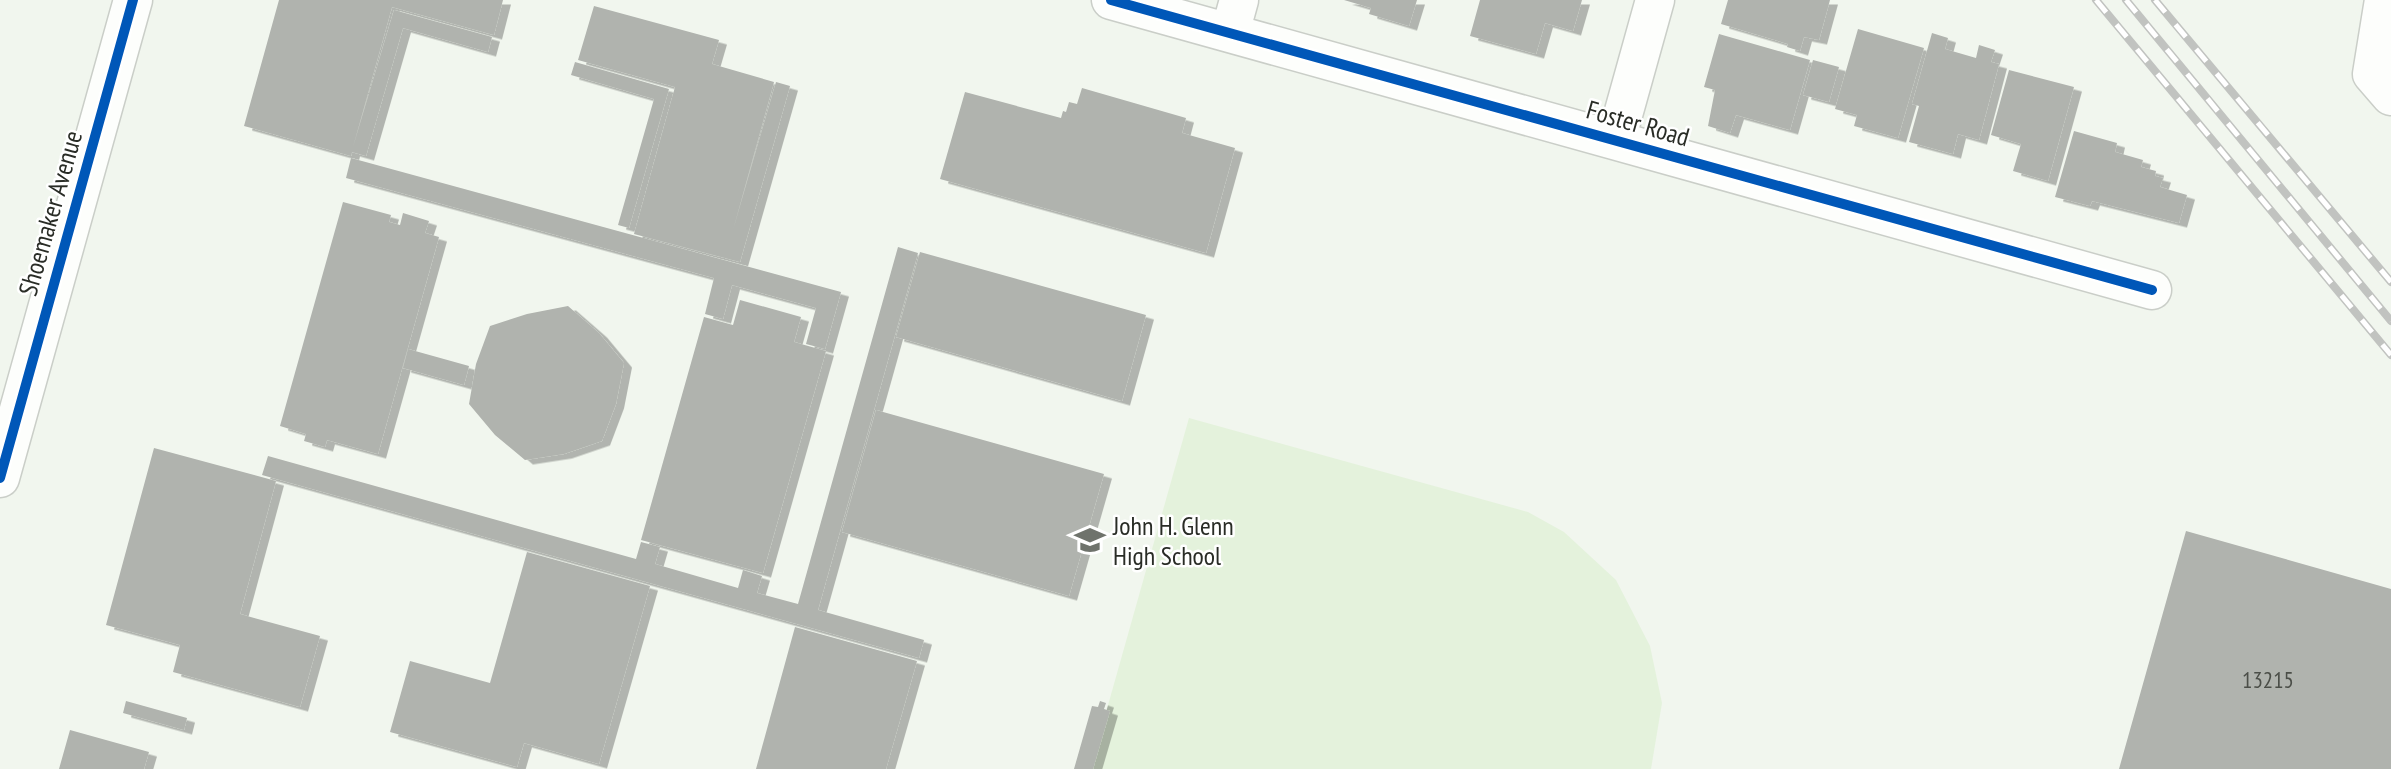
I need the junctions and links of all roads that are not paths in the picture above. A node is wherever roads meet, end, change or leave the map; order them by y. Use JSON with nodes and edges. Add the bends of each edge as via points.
{"nodes":[{"id":1,"x":133,"y":0,"type":"edge"},
{"id":2,"x":1111,"y":0,"type":"edge"},
{"id":3,"x":1655,"y":0,"type":"edge"},
{"id":4,"x":2384,"y":0,"type":"edge"},
{"id":5,"x":1234,"y":17,"type":"edge"},
{"id":6,"x":2385,"y":84,"type":"edge"},
{"id":7,"x":1616,"y":140,"type":"junction"},
{"id":8,"x":2152,"y":290,"type":"dead end"},
{"id":9,"x":0,"y":478,"type":"edge"}],
"edges":[{"from":1,"to":9,"type":"street","name":"Shoemaker Avenue"},
{"from":2,"to":5,"type":"street","name":"Foster Road"},
{"from":3,"to":7,"type":"street"},
{"from":4,"to":6,"type":"street"},
{"from":5,"to":7,"type":"street","name":"Foster Road"},
{"from":7,"to":8,"type":"street","name":"Foster Road"}]}
